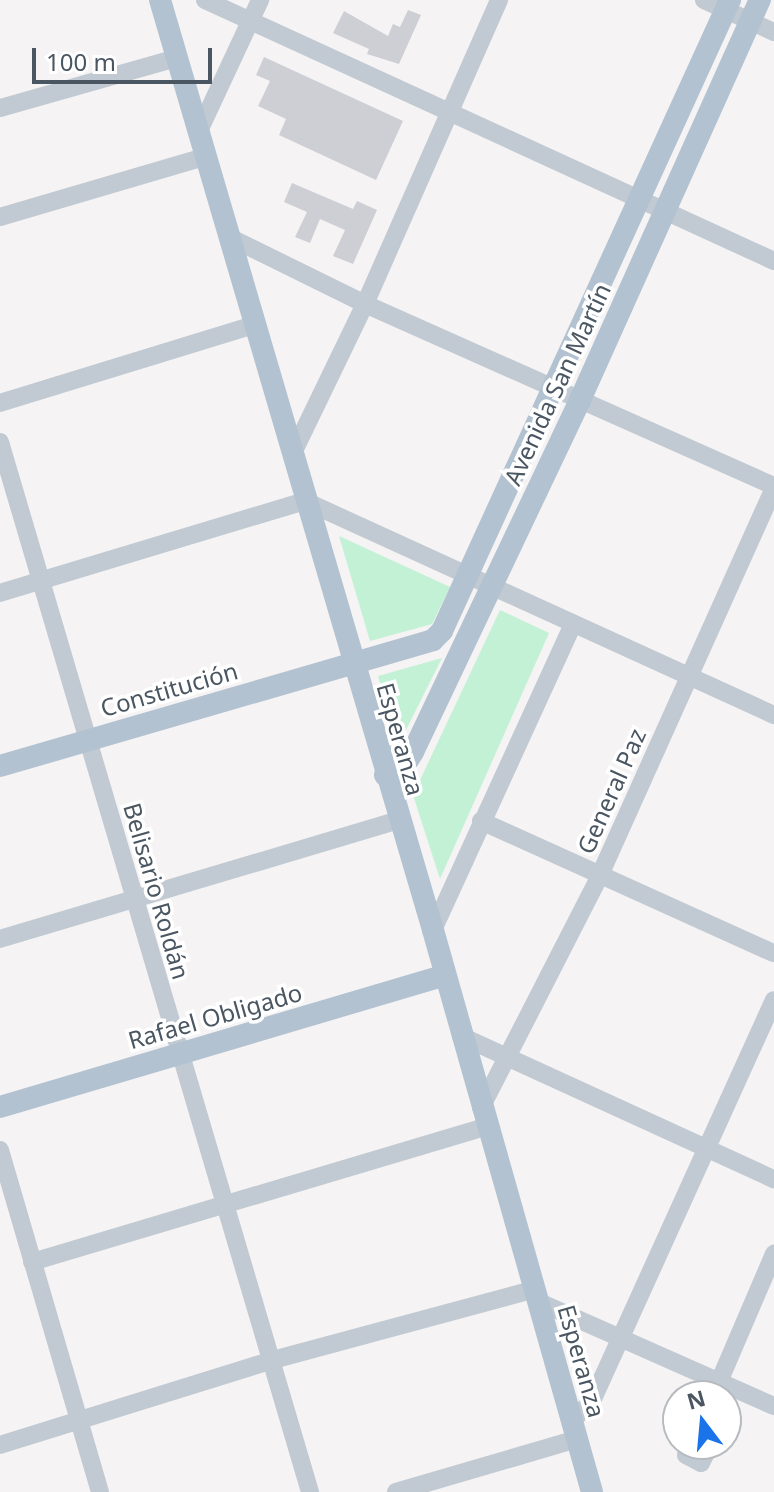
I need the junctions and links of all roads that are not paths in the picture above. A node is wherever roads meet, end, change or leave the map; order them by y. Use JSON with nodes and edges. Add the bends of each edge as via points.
{"nodes":[{"id":1,"x":160,"y":0,"type":"edge"},
{"id":2,"x":205,"y":0,"type":"edge"},
{"id":3,"x":260,"y":0,"type":"edge"},
{"id":4,"x":499,"y":0,"type":"edge"},
{"id":5,"x":704,"y":0,"type":"edge"},
{"id":6,"x":760,"y":0,"type":"edge"},
{"id":7,"x":728,"y":5,"type":"edge"},
{"id":8,"x":250,"y":19,"type":"junction"},
{"id":9,"x":751,"y":21,"type":"junction"},
{"id":10,"x":774,"y":32,"type":"edge"},
{"id":11,"x":177,"y":58,"type":"junction"},
{"id":12,"x":0,"y":108,"type":"edge"},
{"id":13,"x":449,"y":113,"type":"junction"},
{"id":14,"x":199,"y":131,"type":"junction"},
{"id":15,"x":207,"y":156,"type":"junction"},
{"id":16,"x":640,"y":199,"type":"junction"},
{"id":17,"x":665,"y":212,"type":"junction"},
{"id":18,"x":0,"y":217,"type":"edge"},
{"id":19,"x":229,"y":237,"type":"junction"},
{"id":20,"x":774,"y":261,"type":"edge"},
{"id":21,"x":365,"y":304,"type":"junction"},
{"id":22,"x":254,"y":325,"type":"junction"},
{"id":23,"x":554,"y":388,"type":"junction"},
{"id":24,"x":580,"y":400,"type":"junction"},
{"id":25,"x":0,"y":403,"type":"edge"},
{"id":26,"x":0,"y":442,"type":"edge"},
{"id":27,"x":292,"y":455,"type":"junction"},
{"id":28,"x":774,"y":487,"type":"edge"},
{"id":29,"x":305,"y":501,"type":"junction"},
{"id":30,"x":469,"y":576,"type":"junction"},
{"id":31,"x":41,"y":581,"type":"junction"},
{"id":32,"x":490,"y":586,"type":"junction"},
{"id":33,"x":0,"y":593,"type":"edge"},
{"id":34,"x":573,"y":624,"type":"junction"},
{"id":35,"x":352,"y":663,"type":"junction"},
{"id":36,"x":689,"y":676,"type":"junction"},
{"id":37,"x":774,"y":715,"type":"edge"},
{"id":38,"x":88,"y":740,"type":"junction"},
{"id":39,"x":0,"y":766,"type":"edge"},
{"id":40,"x":385,"y":775,"type":"junction"},
{"id":41,"x":398,"y":820,"type":"junction"},
{"id":42,"x":481,"y":821,"type":"junction"},
{"id":43,"x":600,"y":875,"type":"junction"},
{"id":44,"x":135,"y":900,"type":"junction"},
{"id":45,"x":433,"y":930,"type":"junction"},
{"id":46,"x":0,"y":939,"type":"edge"},
{"id":47,"x":774,"y":953,"type":"edge"},
{"id":48,"x":445,"y":975,"type":"junction"},
{"id":49,"x":774,"y":1000,"type":"edge"},
{"id":50,"x":461,"y":1036,"type":"junction"},
{"id":51,"x":180,"y":1053,"type":"junction"},
{"id":52,"x":509,"y":1057,"type":"junction"},
{"id":53,"x":0,"y":1107,"type":"edge"},
{"id":54,"x":484,"y":1117,"type":"junction"},
{"id":55,"x":707,"y":1148,"type":"junction"},
{"id":56,"x":0,"y":1150,"type":"edge"},
{"id":57,"x":774,"y":1179,"type":"edge"},
{"id":58,"x":225,"y":1205,"type":"junction"},
{"id":59,"x":774,"y":1254,"type":"edge"},
{"id":60,"x":32,"y":1262,"type":"junction"},
{"id":61,"x":537,"y":1295,"type":"junction"},
{"id":62,"x":621,"y":1339,"type":"junction"},
{"id":63,"x":269,"y":1361,"type":"junction"},
{"id":64,"x":699,"y":1380,"type":"edge"},
{"id":65,"x":720,"y":1380,"type":"edge"},
{"id":66,"x":742,"y":1397,"type":"edge"},
{"id":67,"x":774,"y":1406,"type":"edge"},
{"id":68,"x":78,"y":1420,"type":"junction"},
{"id":69,"x":574,"y":1430,"type":"junction"},
{"id":70,"x":0,"y":1445,"type":"edge"},
{"id":71,"x":100,"y":1492,"type":"edge"},
{"id":72,"x":310,"y":1492,"type":"edge"},
{"id":73,"x":396,"y":1492,"type":"edge"},
{"id":74,"x":592,"y":1492,"type":"edge"}],
"edges":[{"from":1,"to":11,"type":"main road","name":"Esperanza"},
{"from":2,"to":8,"type":"street"},
{"from":3,"to":8,"type":"street"},
{"from":4,"to":13,"type":"street"},
{"from":5,"to":7,"type":"street"},
{"from":6,"to":9,"type":"main road","name":"Avenida San Martín"},
{"from":7,"to":9,"type":"street"},
{"from":7,"to":16,"type":"main road","name":"Avenida San Martín"},
{"from":8,"to":13,"type":"street"},
{"from":8,"to":14,"type":"street"},
{"from":9,"to":10,"type":"street"},
{"from":9,"to":17,"type":"main road","name":"Avenida San Martín"},
{"from":11,"to":12,"type":"street"},
{"from":11,"to":14,"type":"main road","name":"Esperanza"},
{"from":13,"to":16,"type":"street"},
{"from":13,"to":21,"type":"street"},
{"from":14,"to":15,"type":"main road","name":"Esperanza"},
{"from":15,"to":18,"type":"street"},
{"from":15,"to":19,"type":"main road","name":"Esperanza"},
{"from":16,"to":17,"type":"street"},
{"from":16,"to":23,"type":"main road","name":"Avenida San Martín"},
{"from":17,"to":20,"type":"street"},
{"from":17,"to":24,"type":"main road","name":"Avenida San Martín"},
{"from":19,"to":21,"type":"street"},
{"from":19,"to":22,"type":"main road","name":"Esperanza"},
{"from":21,"to":23,"type":"street"},
{"from":21,"to":27,"type":"street"},
{"from":22,"to":25,"type":"street"},
{"from":22,"to":27,"type":"main road","name":"Esperanza"},
{"from":23,"to":24,"type":"street"},
{"from":23,"to":30,"type":"main road","name":"Avenida San Martín"},
{"from":24,"to":28,"type":"street"},
{"from":24,"to":32,"type":"main road","name":"Avenida San Martín"},
{"from":26,"to":31,"type":"street","name":"Belisario Roldán"},
{"from":27,"to":29,"type":"main road","name":"Esperanza"},
{"from":28,"to":36,"type":"street","name":"General Paz"},
{"from":29,"to":30,"type":"street"},
{"from":29,"to":31,"type":"street"},
{"from":29,"to":35,"type":"main road","name":"Esperanza"},
{"from":30,"to":32,"type":"street"},
{"from":30,"to":35,"type":"main road","name":"Avenida San Martín","via":[[433,640]]},
{"from":31,"to":33,"type":"street"},
{"from":31,"to":38,"type":"street","name":"Belisario Roldán"},
{"from":32,"to":34,"type":"street"},
{"from":32,"to":40,"type":"main road","name":"Avenida San Martín","via":[[413,752],[403,768]]},
{"from":34,"to":36,"type":"street"},
{"from":34,"to":42,"type":"street"},
{"from":35,"to":38,"type":"main road","name":"Constitución"},
{"from":35,"to":40,"type":"main road","name":"Esperanza"},
{"from":36,"to":37,"type":"street"},
{"from":36,"to":43,"type":"street","name":"General Paz"},
{"from":38,"to":39,"type":"main road","name":"Constitución"},
{"from":38,"to":44,"type":"street","name":"Belisario Roldán"},
{"from":40,"to":41,"type":"main road","name":"Esperanza"},
{"from":41,"to":44,"type":"street"},
{"from":41,"to":45,"type":"main road","name":"Esperanza"},
{"from":42,"to":43,"type":"street"},
{"from":42,"to":45,"type":"street"},
{"from":43,"to":47,"type":"street"},
{"from":43,"to":52,"type":"street","name":"General Paz"},
{"from":44,"to":46,"type":"street"},
{"from":44,"to":51,"type":"street","name":"Belisario Roldán"},
{"from":45,"to":48,"type":"main road","name":"Esperanza"},
{"from":48,"to":50,"type":"main road","name":"Esperanza"},
{"from":48,"to":51,"type":"main road","name":"Rafael Obligado"},
{"from":49,"to":55,"type":"street"},
{"from":50,"to":52,"type":"street"},
{"from":50,"to":54,"type":"main road","name":"Esperanza"},
{"from":51,"to":53,"type":"main road","name":"Rafael Obligado"},
{"from":51,"to":58,"type":"street","name":"Belisario Roldán"},
{"from":52,"to":54,"type":"street","name":"General Paz"},
{"from":52,"to":55,"type":"street"},
{"from":54,"to":58,"type":"street"},
{"from":54,"to":61,"type":"main road","name":"Esperanza"},
{"from":55,"to":57,"type":"street"},
{"from":55,"to":62,"type":"street"},
{"from":56,"to":60,"type":"street"},
{"from":58,"to":60,"type":"street"},
{"from":58,"to":63,"type":"street","name":"Belisario Roldán"},
{"from":59,"to":65,"type":"street"},
{"from":60,"to":68,"type":"street"},
{"from":61,"to":62,"type":"street"},
{"from":61,"to":63,"type":"street"},
{"from":61,"to":69,"type":"main road","name":"Esperanza"},
{"from":62,"to":64,"type":"street"},
{"from":62,"to":69,"type":"street"},
{"from":63,"to":68,"type":"street"},
{"from":63,"to":72,"type":"street","name":"Belisario Roldán"},
{"from":66,"to":67,"type":"street"},
{"from":68,"to":70,"type":"street"},
{"from":68,"to":71,"type":"street"},
{"from":69,"to":73,"type":"street"},
{"from":69,"to":74,"type":"main road","name":"Esperanza"}]}
